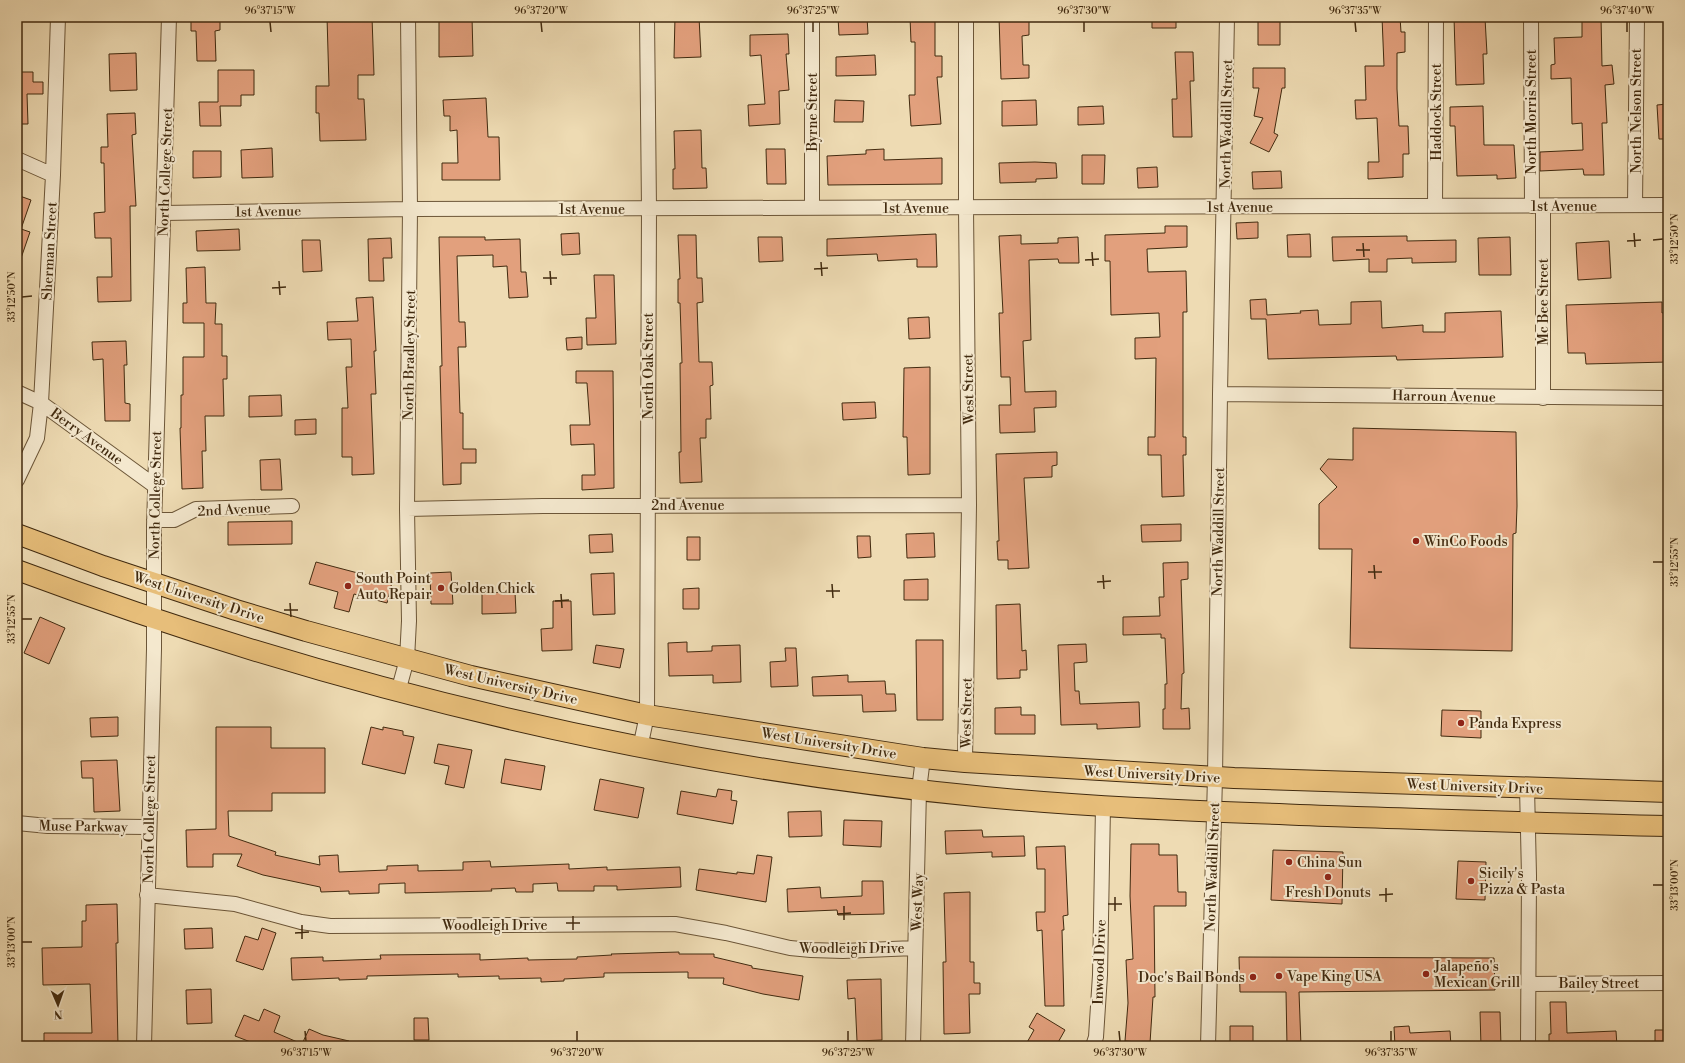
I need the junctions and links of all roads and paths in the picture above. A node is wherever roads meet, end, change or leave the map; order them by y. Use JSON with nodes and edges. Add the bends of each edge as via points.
{"nodes":[{"id":1,"x":58,"y":17,"type":"edge"},
{"id":2,"x":169,"y":17,"type":"edge"},
{"id":3,"x":408,"y":17,"type":"edge"},
{"id":4,"x":647,"y":17,"type":"edge"},
{"id":5,"x":812,"y":17,"type":"edge"},
{"id":6,"x":966,"y":17,"type":"edge"},
{"id":7,"x":1227,"y":17,"type":"edge"},
{"id":8,"x":1436,"y":17,"type":"edge"},
{"id":9,"x":1531,"y":17,"type":"edge"},
{"id":10,"x":1637,"y":17,"type":"edge"},
{"id":11,"x":17,"y":159,"type":"edge"},
{"id":12,"x":53,"y":175,"type":"junction"},
{"id":13,"x":1668,"y":205,"type":"edge"},
{"id":14,"x":1435,"y":206,"type":"junction"},
{"id":15,"x":1537,"y":206,"type":"junction"},
{"id":16,"x":1635,"y":206,"type":"junction"},
{"id":17,"x":649,"y":208,"type":"junction"},
{"id":18,"x":812,"y":208,"type":"junction"},
{"id":19,"x":966,"y":208,"type":"junction"},
{"id":20,"x":1224,"y":208,"type":"junction"},
{"id":21,"x":410,"y":209,"type":"junction"},
{"id":22,"x":164,"y":213,"type":"junction"},
{"id":23,"x":17,"y":392,"type":"edge"},
{"id":24,"x":1220,"y":394,"type":"junction"},
{"id":25,"x":1543,"y":398,"type":"junction"},
{"id":26,"x":1668,"y":398,"type":"edge"},
{"id":27,"x":41,"y":403,"type":"junction"},
{"id":28,"x":17,"y":480,"type":"edge"},
{"id":29,"x":155,"y":486,"type":"junction"},
{"id":30,"x":969,"y":505,"type":"junction"},
{"id":31,"x":292,"y":506,"type":"dead end"},
{"id":32,"x":647,"y":506,"type":"junction"},
{"id":33,"x":407,"y":509,"type":"junction"},
{"id":34,"x":154,"y":520,"type":"junction"},
{"id":35,"x":17,"y":534,"type":"edge"},
{"id":36,"x":17,"y":570,"type":"edge"},
{"id":37,"x":154,"y":583,"type":"junction"},
{"id":38,"x":154,"y":620,"type":"junction"},
{"id":39,"x":407,"y":659,"type":"junction"},
{"id":40,"x":398,"y":692,"type":"junction"},
{"id":41,"x":647,"y":715,"type":"junction"},
{"id":42,"x":640,"y":748,"type":"junction"},
{"id":43,"x":923,"y":758,"type":"junction"},
{"id":44,"x":965,"y":762,"type":"junction"},
{"id":45,"x":1215,"y":777,"type":"junction"},
{"id":46,"x":1527,"y":787,"type":"junction"},
{"id":47,"x":920,"y":790,"type":"junction"},
{"id":48,"x":1668,"y":792,"type":"edge"},
{"id":49,"x":1103,"y":806,"type":"junction"},
{"id":50,"x":1214,"y":811,"type":"junction"},
{"id":51,"x":1528,"y":822,"type":"junction"},
{"id":52,"x":17,"y":823,"type":"edge"},
{"id":53,"x":1668,"y":826,"type":"edge"},
{"id":54,"x":148,"y":827,"type":"junction"},
{"id":55,"x":147,"y":895,"type":"junction"},
{"id":56,"x":915,"y":948,"type":"junction"},
{"id":57,"x":1668,"y":983,"type":"edge"},
{"id":58,"x":1529,"y":984,"type":"junction"},
{"id":59,"x":144,"y":1046,"type":"edge"},
{"id":60,"x":913,"y":1046,"type":"edge"},
{"id":61,"x":1093,"y":1046,"type":"edge"},
{"id":62,"x":1208,"y":1046,"type":"edge"},
{"id":63,"x":1528,"y":1046,"type":"edge"}],
"edges":[{"from":1,"to":12,"type":"street","name":"Sherman Street"},
{"from":2,"to":22,"type":"street","name":"North College Street"},
{"from":3,"to":21,"type":"street","name":"North Bradley Street"},
{"from":4,"to":17,"type":"street","name":"North Oak Street"},
{"from":5,"to":18,"type":"street","name":"Byrne Street"},
{"from":6,"to":19,"type":"street","name":"West Street"},
{"from":7,"to":20,"type":"street","name":"North Waddill Street"},
{"from":8,"to":14,"type":"street","name":"Haddock Street"},
{"from":9,"to":15,"type":"street","name":"North Morris Street"},
{"from":10,"to":16,"type":"street","name":"North Nelson Street"},
{"from":11,"to":12,"type":"street"},
{"from":12,"to":27,"type":"street","name":"Sherman Street"},
{"from":13,"to":16,"type":"street","name":"1st Avenue"},
{"from":14,"to":15,"type":"street","name":"1st Avenue"},
{"from":14,"to":20,"type":"street","name":"1st Avenue"},
{"from":15,"to":16,"type":"street","name":"1st Avenue"},
{"from":15,"to":25,"type":"street","name":"Mc Bee Street"},
{"from":17,"to":18,"type":"street","name":"1st Avenue"},
{"from":17,"to":21,"type":"street","name":"1st Avenue"},
{"from":17,"to":32,"type":"street","name":"North Oak Street"},
{"from":18,"to":19,"type":"street","name":"1st Avenue"},
{"from":19,"to":20,"type":"street","name":"1st Avenue"},
{"from":19,"to":30,"type":"street","name":"West Street"},
{"from":20,"to":24,"type":"street","name":"North Waddill Street"},
{"from":21,"to":22,"type":"street","name":"1st Avenue"},
{"from":21,"to":33,"type":"street","name":"North Bradley Street"},
{"from":22,"to":29,"type":"street","name":"North College Street"},
{"from":23,"to":27,"type":"street","name":"Berry Avenue"},
{"from":24,"to":25,"type":"street","name":"Harroun Avenue"},
{"from":24,"to":45,"type":"street","name":"North Waddill Street"},
{"from":25,"to":26,"type":"street","name":"Harroun Avenue"},
{"from":27,"to":28,"type":"street","name":"Sherman Street","via":[[37,438]]},
{"from":27,"to":29,"type":"street","name":"Berry Avenue"},
{"from":29,"to":34,"type":"street","name":"North College Street"},
{"from":30,"to":32,"type":"street","name":"2nd Avenue"},
{"from":30,"to":44,"type":"street","name":"West Street"},
{"from":31,"to":34,"type":"street","name":"2nd Avenue","via":[[196,509],[174,520]]},
{"from":32,"to":33,"type":"street","name":"2nd Avenue"},
{"from":32,"to":41,"type":"street","name":"North Oak Street"},
{"from":33,"to":39,"type":"street","name":"North Bradley Street"},
{"from":34,"to":37,"type":"street","name":"North College Street"},
{"from":35,"to":37,"type":"highway","name":"West University Drive"},
{"from":36,"to":38,"type":"highway"},
{"from":37,"to":38,"type":"street","name":"North College Street"},
{"from":37,"to":39,"type":"highway","name":"West University Drive","via":[[306,631]]},
{"from":38,"to":40,"type":"highway","via":[[273,658]]},
{"from":38,"to":54,"type":"street","name":"North College Street"},
{"from":39,"to":40,"type":"street","name":"North Bradley Street"},
{"from":39,"to":41,"type":"highway","name":"West University Drive","via":[[470,676]]},
{"from":40,"to":42,"type":"highway","via":[[552,730]]},
{"from":41,"to":42,"type":"street","name":"North Oak Street"},
{"from":41,"to":43,"type":"highway","name":"West University Drive"},
{"from":42,"to":47,"type":"highway","via":[[780,772]]},
{"from":43,"to":44,"type":"highway","name":"West University Drive"},
{"from":43,"to":47,"type":"street","name":"West Way"},
{"from":44,"to":45,"type":"highway","name":"West University Drive"},
{"from":45,"to":46,"type":"highway","name":"West University Drive"},
{"from":45,"to":50,"type":"street","name":"North Waddill Street"},
{"from":46,"to":48,"type":"highway","name":"West University Drive"},
{"from":46,"to":51,"type":"street"},
{"from":47,"to":49,"type":"highway","via":[[987,798]]},
{"from":47,"to":56,"type":"street","name":"West Way"},
{"from":49,"to":50,"type":"highway"},
{"from":49,"to":61,"type":"street","name":"Inwood Drive","via":[[1100,975],[1096,1037]]},
{"from":50,"to":51,"type":"highway"},
{"from":50,"to":62,"type":"street","name":"North Waddill Street"},
{"from":51,"to":53,"type":"highway"},
{"from":51,"to":58,"type":"street"},
{"from":52,"to":54,"type":"street","name":"Muse Parkway","via":[[48,826]]},
{"from":54,"to":55,"type":"street","name":"North College Street"},
{"from":55,"to":56,"type":"street","name":"Woodleigh Drive","via":[[235,904],[301,922],[330,926],[675,924],[726,932],[790,948],[843,951]]},
{"from":55,"to":59,"type":"street","name":"North College Street"},
{"from":56,"to":60,"type":"street","name":"West Way"},
{"from":57,"to":58,"type":"street","name":"Bailey Street"},
{"from":58,"to":63,"type":"street"}]}
